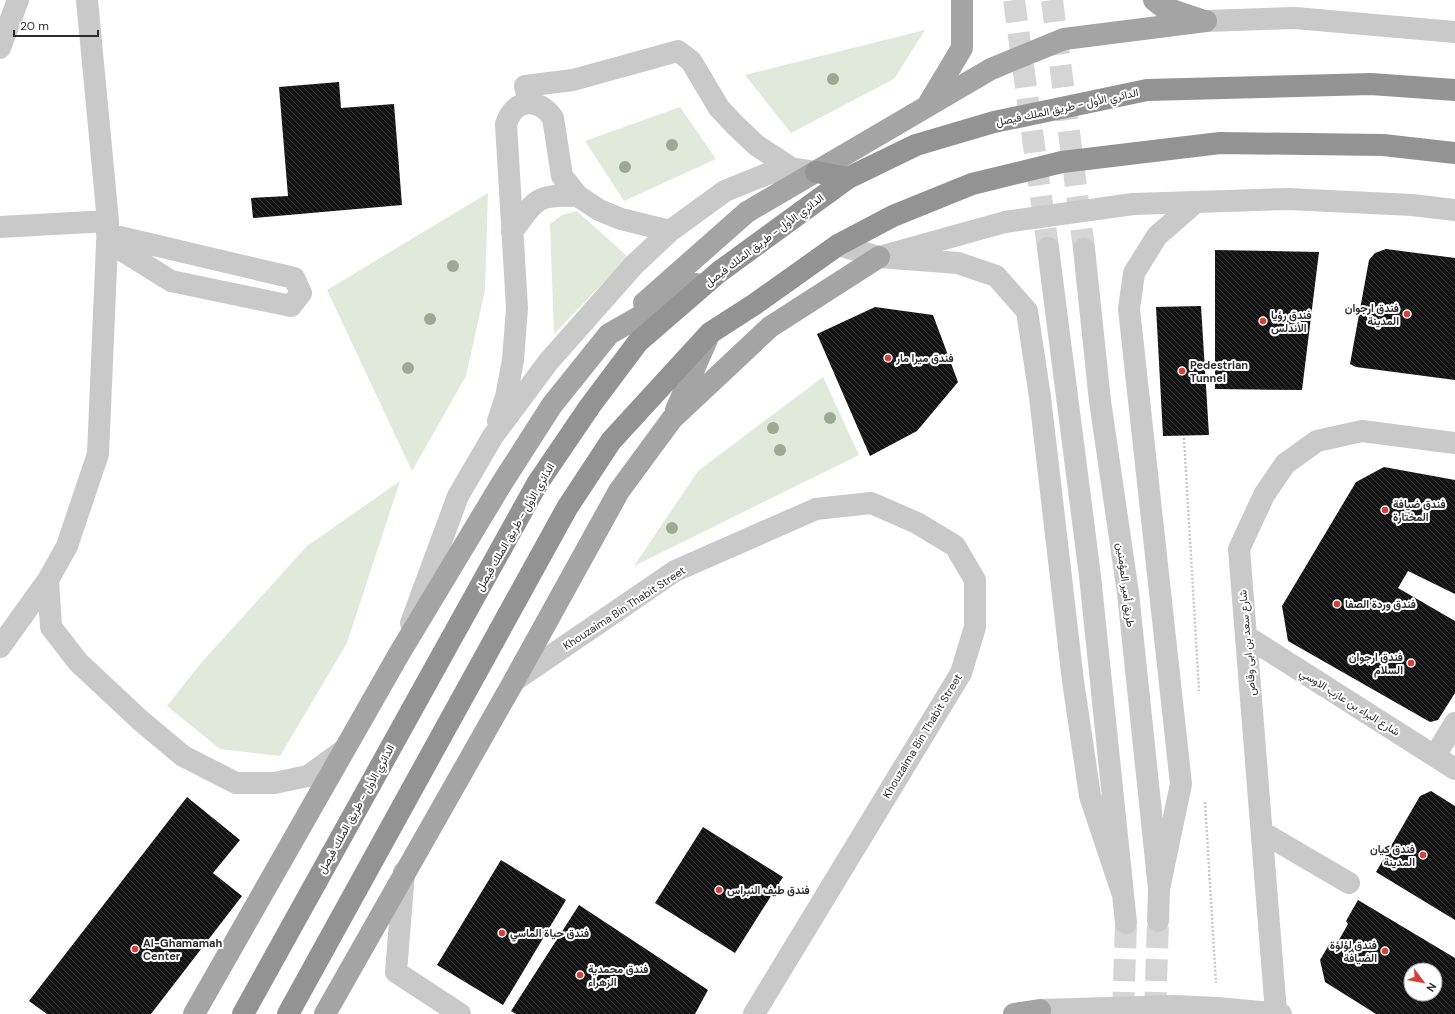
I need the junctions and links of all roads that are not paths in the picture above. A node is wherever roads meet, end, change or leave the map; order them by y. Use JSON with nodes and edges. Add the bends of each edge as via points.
{"nodes":[{"id":1,"x":18,"y":0,"type":"edge"},
{"id":2,"x":87,"y":0,"type":"edge"},
{"id":3,"x":962,"y":0,"type":"edge"},
{"id":4,"x":1154,"y":0,"type":"edge"},
{"id":5,"x":1206,"y":21,"type":"junction"},
{"id":6,"x":1455,"y":32,"type":"edge"},
{"id":7,"x":0,"y":48,"type":"edge"},
{"id":8,"x":1455,"y":90,"type":"edge"},
{"id":9,"x":529,"y":103,"type":"junction"},
{"id":10,"x":927,"y":106,"type":"junction"},
{"id":11,"x":1455,"y":153,"type":"edge"},
{"id":12,"x":791,"y":168,"type":"junction"},
{"id":13,"x":816,"y":172,"type":"junction"},
{"id":14,"x":848,"y":178,"type":"junction"},
{"id":15,"x":578,"y":196,"type":"junction"},
{"id":16,"x":1196,"y":202,"type":"junction"},
{"id":17,"x":1455,"y":210,"type":"edge"},
{"id":18,"x":0,"y":227,"type":"edge"},
{"id":19,"x":670,"y":231,"type":"junction"},
{"id":20,"x":107,"y":232,"type":"junction"},
{"id":21,"x":512,"y":232,"type":"junction"},
{"id":22,"x":838,"y":245,"type":"junction"},
{"id":23,"x":1048,"y":248,"type":"tunnel mouth"},
{"id":24,"x":1084,"y":249,"type":"tunnel mouth"},
{"id":25,"x":879,"y":257,"type":"junction"},
{"id":26,"x":719,"y":272,"type":"junction"},
{"id":27,"x":710,"y":333,"type":"junction"},
{"id":28,"x":609,"y":334,"type":"junction"},
{"id":29,"x":672,"y":419,"type":"junction"},
{"id":30,"x":493,"y":436,"type":"junction"},
{"id":31,"x":1455,"y":443,"type":"edge"},
{"id":32,"x":48,"y":580,"type":"junction"},
{"id":33,"x":1246,"y":636,"type":"junction"},
{"id":34,"x":0,"y":647,"type":"edge"},
{"id":35,"x":399,"y":654,"type":"junction"},
{"id":36,"x":514,"y":681,"type":"junction"},
{"id":37,"x":1455,"y":723,"type":"edge"},
{"id":38,"x":344,"y":750,"type":"junction"},
{"id":39,"x":1434,"y":756,"type":"junction"},
{"id":40,"x":1455,"y":769,"type":"edge"},
{"id":41,"x":1262,"y":832,"type":"junction"},
{"id":42,"x":404,"y":872,"type":"junction"},
{"id":43,"x":1349,"y":883,"type":"dead end"},
{"id":44,"x":1159,"y":888,"type":"junction"},
{"id":45,"x":1122,"y":892,"type":"junction"},
{"id":46,"x":1158,"y":921,"type":"tunnel mouth"},
{"id":47,"x":1126,"y":923,"type":"tunnel mouth"},
{"id":48,"x":1040,"y":1010,"type":"joint"},
{"id":49,"x":1279,"y":1013,"type":"edge"},
{"id":50,"x":194,"y":1014,"type":"edge"},
{"id":51,"x":242,"y":1014,"type":"edge"},
{"id":52,"x":288,"y":1014,"type":"edge"},
{"id":53,"x":325,"y":1014,"type":"edge"},
{"id":54,"x":460,"y":1014,"type":"edge"},
{"id":55,"x":754,"y":1014,"type":"edge"},
{"id":56,"x":1014,"y":1014,"type":"edge"}],
"edges":[{"from":1,"to":7,"type":"street"},
{"from":2,"to":20,"type":"street"},
{"from":3,"to":10,"type":"main road","via":[[962,48]]},
{"from":4,"to":5,"type":"main road","via":[[1163,7]]},
{"from":5,"to":6,"type":"street","via":[[1295,18]]},
{"from":5,"to":10,"type":"main road","via":[[1064,39],[991,69]]},
{"from":8,"to":14,"type":"highway","name":"الدائري الأول - طريق الملك فيصل","via":[[1371,84],[1147,90],[987,124],[916,145]]},
{"from":9,"to":12,"type":"street","via":[[525,86],[573,80],[678,51],[691,61],[719,108],[735,125],[756,145]]},
{"from":9,"to":15,"type":"street","via":[[544,107],[553,118],[562,176]]},
{"from":9,"to":21,"type":"street","via":[[514,110],[506,124]]},
{"from":10,"to":13,"type":"main road"},
{"from":10,"to":14,"type":"main road"},
{"from":11,"to":22,"type":"highway","via":[[1382,145],[1220,144],[1062,162],[972,184],[893,216]]},
{"from":12,"to":13,"type":"street"},
{"from":12,"to":19,"type":"street","via":[[767,174],[725,192]]},
{"from":13,"to":14,"type":"highway"},
{"from":13,"to":28,"type":"main road","via":[[747,212]]},
{"from":14,"to":26,"type":"highway","name":"الدائري الأول - طريق الملك فيصل"},
{"from":15,"to":19,"type":"street","via":[[599,210],[621,219]]},
{"from":15,"to":21,"type":"street","via":[[555,195],[540,198]]},
{"from":16,"to":17,"type":"street","via":[[1288,198]]},
{"from":16,"to":25,"type":"street","via":[[1133,204],[1005,222]]},
{"from":16,"to":44,"type":"street","via":[[1157,236],[1134,273],[1130,309],[1181,784]]},
{"from":18,"to":20,"type":"street"},
{"from":19,"to":30,"type":"street","via":[[634,266],[549,362]]},
{"from":20,"to":20,"type":"street","via":[[294,278],[301,293],[291,306],[171,281]]},
{"from":20,"to":32,"type":"street","via":[[98,454],[67,546]]},
{"from":21,"to":30,"type":"street","via":[[517,308],[513,360],[506,397]]},
{"from":22,"to":25,"type":"street"},
{"from":22,"to":27,"type":"highway"},
{"from":23,"to":45,"type":"street","via":[[1090,576]]},
{"from":24,"to":44,"type":"street","name":"طريق أمير المؤمنين","via":[[1100,401],[1128,593]]},
{"from":25,"to":29,"type":"main road","via":[[770,327]]},
{"from":25,"to":45,"type":"street","via":[[958,263],[996,276],[1027,311],[1040,397],[1073,681],[1090,796]]},
{"from":26,"to":28,"type":"main road"},
{"from":26,"to":51,"type":"highway","name":"الدائري الأول - طريق الملك فيصل","via":[[638,342],[590,406],[537,484]]},
{"from":27,"to":29,"type":"main road"},
{"from":27,"to":52,"type":"highway","via":[[611,441],[567,508]]},
{"from":28,"to":35,"type":"main road","via":[[552,405]]},
{"from":29,"to":36,"type":"main road","via":[[619,491]]},
{"from":30,"to":35,"type":"street","via":[[458,496]]},
{"from":31,"to":33,"type":"street","name":"شارع سعد بن ابى وقاص","via":[[1362,431],[1317,441],[1285,464],[1264,495],[1239,550]]},
{"from":32,"to":34,"type":"street"},
{"from":32,"to":38,"type":"street","via":[[51,627],[78,662],[183,756],[236,784],[274,783],[308,776]]},
{"from":33,"to":39,"type":"street","name":"شارع البراء بن عازب الاوسي"},
{"from":33,"to":41,"type":"street","name":"شارع سعد بن ابى وقاص"},
{"from":35,"to":38,"type":"main road"},
{"from":36,"to":42,"type":"main road"},
{"from":36,"to":55,"type":"street","name":"Khouzaima Bin Thabit Street","via":[[675,571],[816,509],[872,503],[917,523],[955,546],[975,580],[975,627],[961,672]]},
{"from":37,"to":39,"type":"street"},
{"from":38,"to":50,"type":"main road"},
{"from":39,"to":40,"type":"street","name":"شارع البراء بن عازب الاوسي"},
{"from":41,"to":43,"type":"street"},
{"from":41,"to":49,"type":"street","name":"شارع سعد بن ابى وقاص"},
{"from":42,"to":53,"type":"main road"},
{"from":42,"to":54,"type":"street","via":[[396,972]]},
{"from":44,"to":46,"type":"street","name":"طريق أمير المؤمنين"},
{"from":45,"to":47,"type":"street"},
{"from":48,"to":49,"type":"street","via":[[1175,1006]]},
{"from":48,"to":56,"type":"main road"}]}
